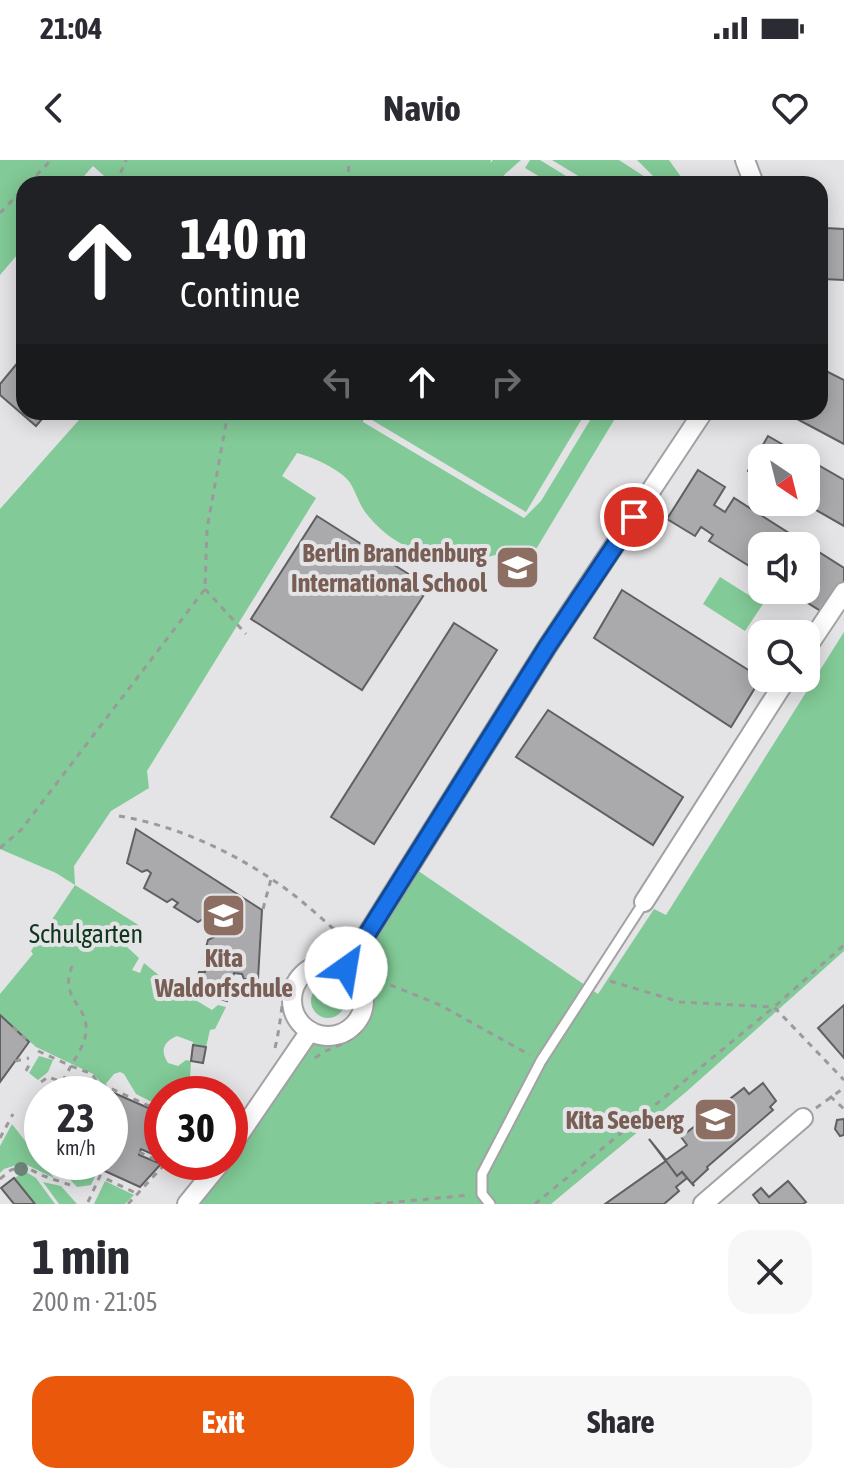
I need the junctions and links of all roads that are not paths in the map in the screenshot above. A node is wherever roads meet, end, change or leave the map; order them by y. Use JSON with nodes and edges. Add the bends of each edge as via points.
{"nodes":[{"id":1,"x":698,"y":420,"type":"edge"},
{"id":2,"x":844,"y":592,"type":"edge"},
{"id":3,"x":820,"y":628,"type":"edge"},
{"id":4,"x":778,"y":692,"type":"edge"},
{"id":5,"x":644,"y":902,"type":"joint"},
{"id":6,"x":346,"y":968,"type":"junction"},
{"id":7,"x":310,"y":1031,"type":"junction"},
{"id":8,"x":803,"y":1118,"type":"road end"},
{"id":9,"x":248,"y":1122,"type":"edge"},
{"id":10,"x":206,"y":1180,"type":"edge"},
{"id":11,"x":187,"y":1204,"type":"edge"},
{"id":12,"x":490,"y":1204,"type":"edge"},
{"id":13,"x":703,"y":1204,"type":"edge"}],
"edges":[{"from":1,"to":6,"type":"street","via":[[547,647],[365,951]]},
{"from":2,"to":3,"type":"street"},
{"from":4,"to":5,"type":"street"},
{"from":5,"to":12,"type":"lane","via":[[541,1061],[482,1174],[482,1194]]},
{"from":6,"to":7,"type":"street","via":[[364,995],[359,1018],[332,1036]]},
{"from":6,"to":7,"type":"street","via":[[309,968],[293,987],[294,1012]]},
{"from":7,"to":9,"type":"street"},
{"from":8,"to":13,"type":"street"},
{"from":10,"to":11,"type":"street"}]}
